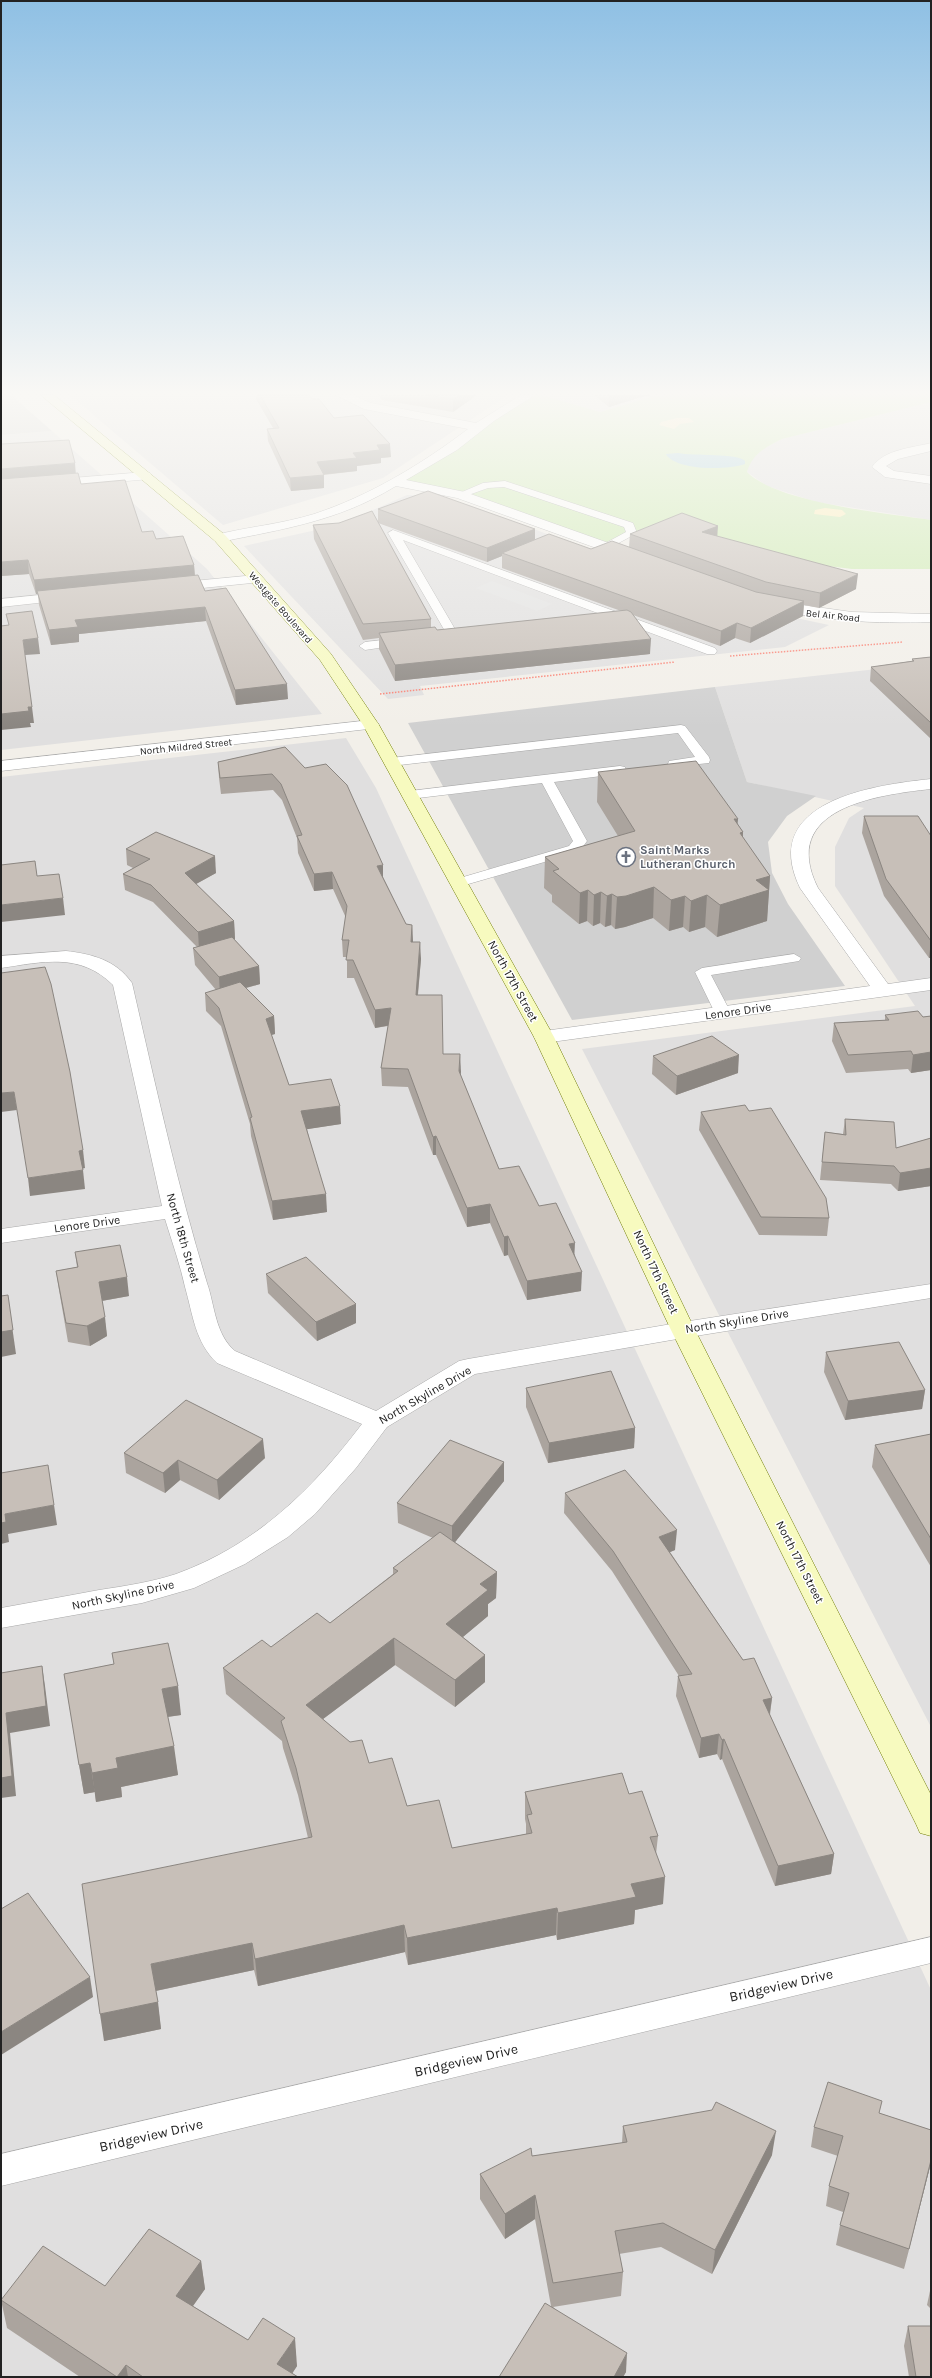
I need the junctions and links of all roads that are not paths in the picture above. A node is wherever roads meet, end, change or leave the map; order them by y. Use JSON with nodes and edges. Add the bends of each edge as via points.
{"nodes":[{"id":1,"x":181,"y":506,"type":"edge"},
{"id":2,"x":348,"y":506,"type":"edge"},
{"id":3,"x":489,"y":506,"type":"edge"},
{"id":4,"x":571,"y":506,"type":"edge"},
{"id":5,"x":571,"y":534,"type":"junction"},
{"id":6,"x":220,"y":538,"type":"junction"},
{"id":7,"x":557,"y":540,"type":"edge"},
{"id":8,"x":606,"y":547,"type":"junction"},
{"id":9,"x":642,"y":560,"type":"edge"},
{"id":10,"x":500,"y":562,"type":"dead end"},
{"id":11,"x":486,"y":568,"type":"junction"},
{"id":12,"x":257,"y":579,"type":"junction"},
{"id":13,"x":156,"y":588,"type":"edge"},
{"id":14,"x":86,"y":595,"type":"edge"},
{"id":15,"x":760,"y":602,"type":"edge"},
{"id":16,"x":1,"y":603,"type":"edge"},
{"id":17,"x":622,"y":618,"type":"junction"},
{"id":18,"x":931,"y":618,"type":"edge"},
{"id":19,"x":592,"y":621,"type":"edge"},
{"id":20,"x":468,"y":635,"type":"edge"},
{"id":21,"x":453,"y":636,"type":"junction"},
{"id":22,"x":438,"y":638,"type":"edge"},
{"id":23,"x":416,"y":640,"type":"edge"},
{"id":24,"x":365,"y":646,"type":"dead end"},
{"id":25,"x":711,"y":651,"type":"dead end"},
{"id":26,"x":371,"y":725,"type":"junction"},
{"id":27,"x":391,"y":762,"type":"junction"},
{"id":28,"x":664,"y":765,"type":"edge"},
{"id":29,"x":1,"y":766,"type":"edge"},
{"id":30,"x":633,"y":769,"type":"edge"},
{"id":31,"x":546,"y":779,"type":"junction"},
{"id":32,"x":931,"y":784,"type":"edge"},
{"id":33,"x":410,"y":795,"type":"junction"},
{"id":34,"x":458,"y":883,"type":"junction"},
{"id":35,"x":794,"y":958,"type":"dead end"},
{"id":36,"x":1,"y":962,"type":"edge"},
{"id":37,"x":931,"y":984,"type":"edge"},
{"id":38,"x":883,"y":991,"type":"junction"},
{"id":39,"x":723,"y":1013,"type":"junction"},
{"id":40,"x":544,"y":1037,"type":"junction"},
{"id":41,"x":174,"y":1212,"type":"junction"},
{"id":42,"x":1,"y":1236,"type":"edge"},
{"id":43,"x":931,"y":1291,"type":"edge"},
{"id":44,"x":683,"y":1330,"type":"junction"},
{"id":45,"x":378,"y":1421,"type":"junction"},
{"id":46,"x":1,"y":1618,"type":"edge"},
{"id":47,"x":931,"y":1824,"type":"edge"},
{"id":48,"x":931,"y":1950,"type":"edge"},
{"id":49,"x":1,"y":2170,"type":"edge"}],
"edges":[{"from":1,"to":6,"type":"street","name":"Westgate Boulevard"},
{"from":2,"to":6,"type":"street","via":[[316,518]]},
{"from":3,"to":5,"type":"street"},
{"from":4,"to":8,"type":"lane","via":[[629,525],[632,533]]},
{"from":5,"to":7,"type":"lane"},
{"from":5,"to":8,"type":"street"},
{"from":6,"to":12,"type":"street","name":"Westgate Boulevard"},
{"from":8,"to":9,"type":"street"},
{"from":10,"to":11,"type":"lane"},
{"from":11,"to":17,"type":"lane"},
{"from":11,"to":21,"type":"lane","via":[[394,533]]},
{"from":12,"to":13,"type":"street"},
{"from":12,"to":26,"type":"street","name":"Westgate Boulevard","via":[[326,657]]},
{"from":14,"to":16,"type":"street"},
{"from":15,"to":18,"type":"street","name":"Bel Air Road","via":[[830,616],[880,619]]},
{"from":17,"to":19,"type":"lane"},
{"from":17,"to":25,"type":"lane"},
{"from":20,"to":21,"type":"lane"},
{"from":21,"to":22,"type":"lane"},
{"from":23,"to":24,"type":"lane"},
{"from":26,"to":27,"type":"street","name":"North 17th Street"},
{"from":26,"to":29,"type":"street","name":"North Mildred Street"},
{"from":27,"to":28,"type":"lane","via":[[681,729],[704,760]]},
{"from":27,"to":33,"type":"street","name":"North 17th Street"},
{"from":30,"to":31,"type":"lane"},
{"from":31,"to":33,"type":"lane"},
{"from":31,"to":34,"type":"lane","via":[[580,841],[574,849]]},
{"from":32,"to":38,"type":"street","via":[[868,792],[850,798],[820,814],[807,826],[802,837],[800,850],[804,876],[814,896]]},
{"from":33,"to":34,"type":"street","name":"North 17th Street"},
{"from":34,"to":40,"type":"street","name":"North 17th Street"},
{"from":35,"to":39,"type":"lane","via":[[702,972]]},
{"from":36,"to":41,"type":"street","name":"North 18th Street","via":[[74,956],[99,963],[114,972],[122,983]]},
{"from":37,"to":38,"type":"street","name":"Lenore Drive"},
{"from":38,"to":39,"type":"street","name":"Lenore Drive"},
{"from":39,"to":40,"type":"street","name":"Lenore Drive"},
{"from":40,"to":44,"type":"street","name":"North 17th Street"},
{"from":41,"to":42,"type":"street","name":"Lenore Drive"},
{"from":41,"to":45,"type":"street","name":"North 18th Street","via":[[206,1326],[216,1348],[226,1357]]},
{"from":43,"to":44,"type":"street","name":"North Skyline Drive"},
{"from":44,"to":45,"type":"street","name":"North Skyline Drive","via":[[468,1367]]},
{"from":44,"to":47,"type":"street","name":"North 17th Street"},
{"from":45,"to":46,"type":"street","name":"North Skyline Drive","via":[[347,1462],[306,1508],[279,1530],[236,1557],[185,1581],[142,1593]]},
{"from":48,"to":49,"type":"street","name":"Bridgeview Drive"}]}
